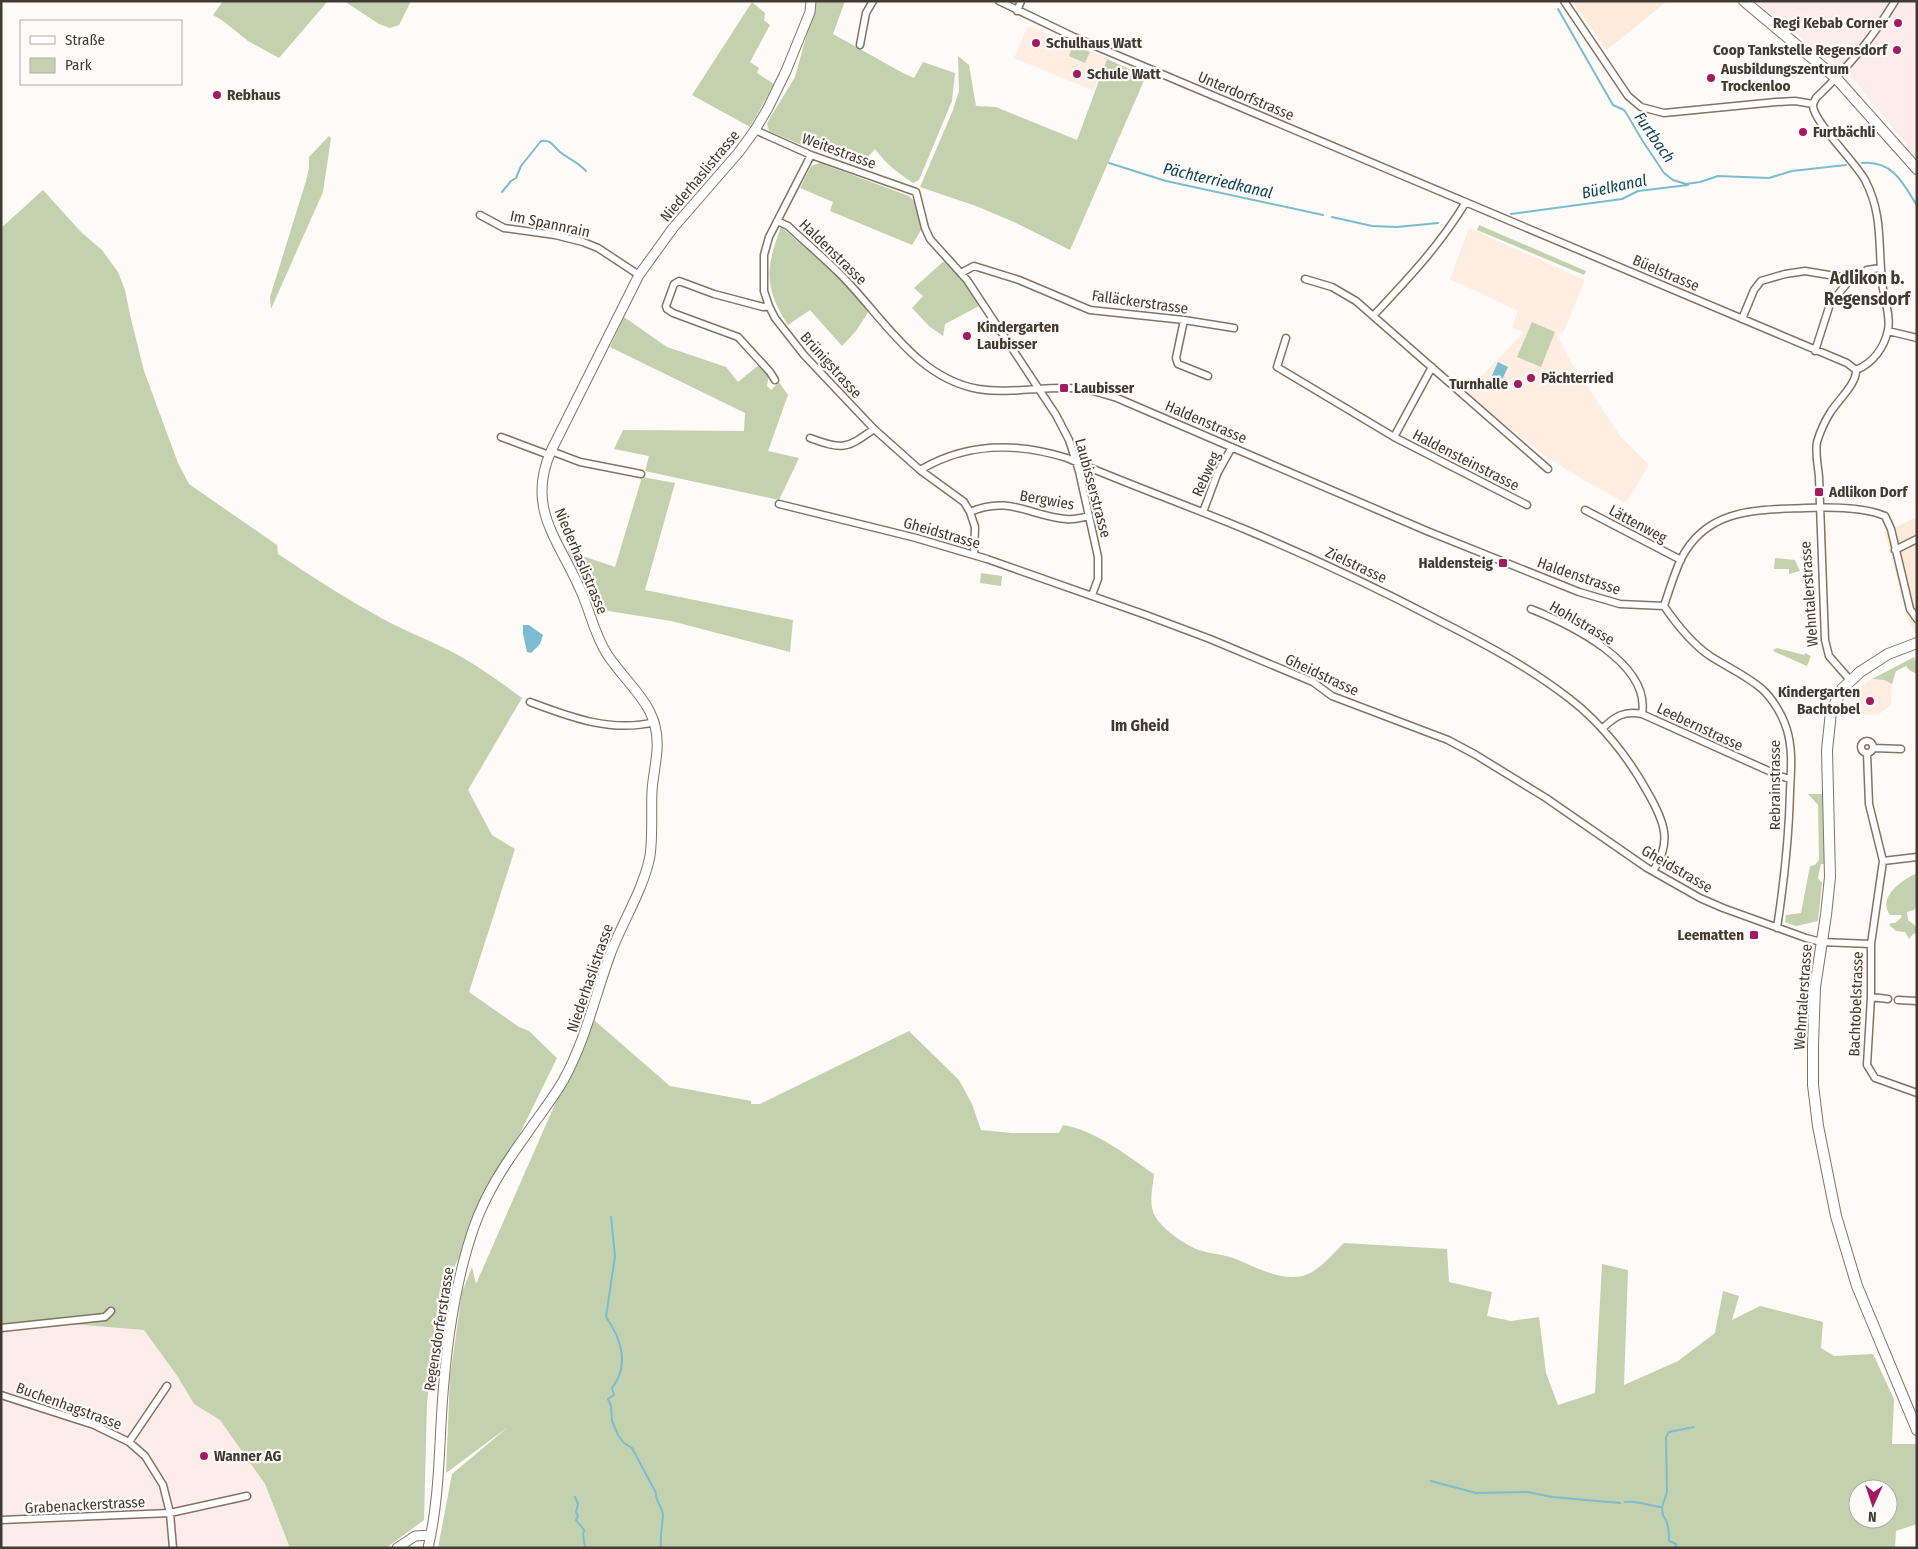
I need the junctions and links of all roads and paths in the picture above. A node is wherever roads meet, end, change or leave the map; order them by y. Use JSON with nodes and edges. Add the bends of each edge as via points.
{"nodes":[{"id":1,"x":811,"y":1,"type":"edge"},
{"id":2,"x":873,"y":1,"type":"edge"},
{"id":3,"x":999,"y":1,"type":"edge"},
{"id":4,"x":1021,"y":1,"type":"edge"},
{"id":5,"x":1564,"y":1,"type":"edge"},
{"id":6,"x":1744,"y":1,"type":"edge"},
{"id":7,"x":1895,"y":1,"type":"edge"},
{"id":8,"x":1017,"y":11,"type":"junction"},
{"id":9,"x":860,"y":44,"type":"dead end"},
{"id":10,"x":1836,"y":78,"type":"junction"},
{"id":11,"x":1813,"y":104,"type":"junction"},
{"id":12,"x":755,"y":130,"type":"junction"},
{"id":13,"x":811,"y":155,"type":"junction"},
{"id":14,"x":1917,"y":169,"type":"edge"},
{"id":15,"x":916,"y":192,"type":"joint"},
{"id":16,"x":1466,"y":202,"type":"junction"},
{"id":17,"x":480,"y":215,"type":"dead end"},
{"id":18,"x":777,"y":221,"type":"junction"},
{"id":19,"x":1880,"y":268,"type":"junction"},
{"id":20,"x":962,"y":273,"type":"junction"},
{"id":21,"x":639,"y":275,"type":"junction"},
{"id":22,"x":1305,"y":279,"type":"dead end"},
{"id":23,"x":1849,"y":281,"type":"junction"},
{"id":24,"x":769,"y":306,"type":"junction"},
{"id":25,"x":1373,"y":316,"type":"junction"},
{"id":26,"x":1742,"y":319,"type":"junction"},
{"id":27,"x":1184,"y":320,"type":"junction"},
{"id":28,"x":1234,"y":328,"type":"dead end"},
{"id":29,"x":1888,"y":331,"type":"junction"},
{"id":30,"x":1286,"y":338,"type":"dead end"},
{"id":31,"x":1917,"y":338,"type":"edge"},
{"id":32,"x":1815,"y":351,"type":"junction"},
{"id":33,"x":1432,"y":367,"type":"junction"},
{"id":34,"x":1856,"y":370,"type":"junction"},
{"id":35,"x":1208,"y":376,"type":"dead end"},
{"id":36,"x":775,"y":380,"type":"dead end"},
{"id":37,"x":1040,"y":389,"type":"junction"},
{"id":38,"x":874,"y":429,"type":"junction"},
{"id":39,"x":500,"y":437,"type":"dead end"},
{"id":40,"x":1394,"y":437,"type":"junction"},
{"id":41,"x":810,"y":438,"type":"dead end"},
{"id":42,"x":1232,"y":447,"type":"junction"},
{"id":43,"x":550,"y":453,"type":"junction"},
{"id":44,"x":1077,"y":462,"type":"junction"},
{"id":45,"x":920,"y":470,"type":"junction"},
{"id":46,"x":1548,"y":470,"type":"dead end"},
{"id":47,"x":641,"y":474,"type":"dead end"},
{"id":48,"x":779,"y":504,"type":"dead end"},
{"id":49,"x":1527,"y":505,"type":"dead end"},
{"id":50,"x":1819,"y":508,"type":"junction"},
{"id":51,"x":1584,"y":510,"type":"dead end"},
{"id":52,"x":970,"y":512,"type":"junction"},
{"id":53,"x":1203,"y":512,"type":"junction"},
{"id":54,"x":1089,"y":516,"type":"junction"},
{"id":55,"x":1917,"y":539,"type":"edge"},
{"id":56,"x":1895,"y":550,"type":"junction"},
{"id":57,"x":974,"y":555,"type":"junction"},
{"id":58,"x":1681,"y":560,"type":"junction"},
{"id":59,"x":1092,"y":595,"type":"junction"},
{"id":60,"x":1664,"y":606,"type":"junction"},
{"id":61,"x":1531,"y":609,"type":"dead end"},
{"id":62,"x":1915,"y":618,"type":"edge"},
{"id":63,"x":1917,"y":643,"type":"edge"},
{"id":64,"x":1850,"y":680,"type":"junction"},
{"id":65,"x":530,"y":702,"type":"dead end"},
{"id":66,"x":1642,"y":714,"type":"junction"},
{"id":67,"x":654,"y":722,"type":"junction"},
{"id":68,"x":1602,"y":730,"type":"junction"},
{"id":69,"x":1874,"y":748,"type":"junction"},
{"id":70,"x":1901,"y":750,"type":"dead end"},
{"id":71,"x":1867,"y":754,"type":"junction"},
{"id":72,"x":1790,"y":779,"type":"junction"},
{"id":73,"x":1917,"y":856,"type":"edge"},
{"id":74,"x":1884,"y":861,"type":"junction"},
{"id":75,"x":1653,"y":871,"type":"junction"},
{"id":76,"x":1777,"y":928,"type":"junction"},
{"id":77,"x":1821,"y":942,"type":"junction"},
{"id":78,"x":1871,"y":944,"type":"junction"},
{"id":79,"x":1871,"y":997,"type":"junction"},
{"id":80,"x":1888,"y":999,"type":"dead end"},
{"id":81,"x":1898,"y":1000,"type":"dead end"},
{"id":82,"x":1917,"y":1001,"type":"edge"},
{"id":83,"x":1917,"y":1093,"type":"edge"},
{"id":84,"x":529,"y":1131,"type":"joint"},
{"id":85,"x":111,"y":1312,"type":"dead end"},
{"id":86,"x":1,"y":1328,"type":"edge"},
{"id":87,"x":167,"y":1386,"type":"dead end"},
{"id":88,"x":1,"y":1395,"type":"edge"},
{"id":89,"x":1917,"y":1430,"type":"edge"},
{"id":90,"x":129,"y":1442,"type":"junction"},
{"id":91,"x":247,"y":1496,"type":"dead end"},
{"id":92,"x":170,"y":1513,"type":"junction"},
{"id":93,"x":1,"y":1520,"type":"edge"},
{"id":94,"x":431,"y":1535,"type":"junction"},
{"id":95,"x":173,"y":1548,"type":"edge"},
{"id":96,"x":397,"y":1548,"type":"edge"},
{"id":97,"x":428,"y":1548,"type":"edge"}],
"edges":[{"from":1,"to":12,"type":"street","name":"Niederhaslistrasse","via":[[810,12],[786,71]]},
{"from":2,"to":9,"type":"street","via":[[866,13]]},
{"from":3,"to":8,"type":"street","name":"Unterdorfstrasse"},
{"from":4,"to":8,"type":"street"},
{"from":5,"to":11,"type":"street","via":[[1628,96],[1641,107],[1664,113],[1776,102]]},
{"from":6,"to":10,"type":"main road"},
{"from":7,"to":10,"type":"street","via":[[1868,42]]},
{"from":8,"to":16,"type":"street","name":"Unterdorfstrasse"},
{"from":10,"to":11,"type":"street"},
{"from":10,"to":14,"type":"main road"},
{"from":11,"to":19,"type":"street","name":"Wehntalerstrasse","via":[[1824,126],[1860,172],[1872,195],[1880,228]]},
{"from":12,"to":13,"type":"street","name":"Weitestrasse"},
{"from":12,"to":21,"type":"street","name":"Niederhaslistrasse","via":[[668,234]]},
{"from":13,"to":15,"type":"street","name":"Weitestrasse"},
{"from":13,"to":18,"type":"street","name":"Brünigstrasse"},
{"from":15,"to":20,"type":"street","name":"Laubisserstrasse","via":[[930,239]]},
{"from":16,"to":25,"type":"street","via":[[1436,247]]},
{"from":16,"to":26,"type":"street","name":"Büelstrasse"},
{"from":17,"to":21,"type":"street","name":"Im Spannrain","via":[[504,228],[572,239],[598,248]]},
{"from":18,"to":24,"type":"street","name":"Brünigstrasse","via":[[764,255],[764,282]]},
{"from":18,"to":37,"type":"street","name":"Haldenstrasse","via":[[788,226],[841,275],[908,350],[933,370],[976,389],[1007,392]]},
{"from":19,"to":23,"type":"street","via":[[1868,270]]},
{"from":19,"to":29,"type":"street","name":"Wehntalerstrasse"},
{"from":20,"to":27,"type":"street","name":"Falläckerstrasse","via":[[974,266],[1019,280],[1090,310]]},
{"from":20,"to":37,"type":"street","name":"Laubisserstrasse"},
{"from":21,"to":43,"type":"street","name":"Niederhaslistrasse"},
{"from":22,"to":25,"type":"street","via":[[1332,287]]},
{"from":23,"to":26,"type":"street","via":[[1805,271],[1761,281]]},
{"from":23,"to":32,"type":"street","via":[[1830,304]]},
{"from":24,"to":36,"type":"street","via":[[722,296],[679,281],[674,284],[666,306],[672,313],[738,337]]},
{"from":24,"to":38,"type":"street","name":"Brünigstrasse","via":[[804,355]]},
{"from":25,"to":33,"type":"street"},
{"from":26,"to":32,"type":"street","name":"Büelstrasse"},
{"from":27,"to":28,"type":"street","name":"Falläckerstrasse"},
{"from":27,"to":35,"type":"street","via":[[1176,358],[1178,364]]},
{"from":29,"to":31,"type":"street"},
{"from":29,"to":34,"type":"street","name":"Wehntalerstrasse","via":[[1876,355]]},
{"from":30,"to":40,"type":"street","name":"Haldensteinstrasse","via":[[1277,367]]},
{"from":32,"to":34,"type":"street","name":"Büelstrasse","via":[[1847,363]]},
{"from":33,"to":40,"type":"street","name":"Haldensteinstrasse"},
{"from":33,"to":46,"type":"street"},
{"from":34,"to":50,"type":"street","name":"Wehntalerstrasse","via":[[1855,379],[1828,415],[1817,442]]},
{"from":37,"to":42,"type":"street","name":"Haldenstrasse","via":[[1071,388],[1117,398]]},
{"from":37,"to":44,"type":"street","name":"Laubisserstrasse","via":[[1064,430]]},
{"from":38,"to":41,"type":"street","via":[[852,445],[841,447]]},
{"from":38,"to":45,"type":"street","name":"Brünigstrasse"},
{"from":39,"to":43,"type":"street"},
{"from":40,"to":49,"type":"street","name":"Haldensteinstrasse"},
{"from":42,"to":53,"type":"street","name":"Rebweg","via":[[1218,472]]},
{"from":42,"to":60,"type":"street","name":"Haldenstrasse","via":[[1579,592],[1620,604]]},
{"from":43,"to":47,"type":"street"},
{"from":43,"to":67,"type":"street","name":"Niederhaslistrasse","via":[[541,483],[547,522],[581,591],[601,644],[646,702]]},
{"from":44,"to":45,"type":"street","name":"Zielstrasse","via":[[1024,448],[985,448],[960,451]]},
{"from":44,"to":53,"type":"street","name":"Zielstrasse"},
{"from":44,"to":54,"type":"street","name":"Laubisserstrasse"},
{"from":45,"to":52,"type":"street","name":"Brünigstrasse","via":[[964,502]]},
{"from":48,"to":57,"type":"street","name":"Gheidstrasse"},
{"from":50,"to":56,"type":"street","via":[[1870,511],[1885,516]]},
{"from":50,"to":58,"type":"street","via":[[1756,510],[1732,515],[1710,526]]},
{"from":50,"to":64,"type":"street","name":"Wehntalerstrasse","via":[[1826,649]]},
{"from":51,"to":58,"type":"street","name":"Lättenweg"},
{"from":52,"to":54,"type":"street","name":"Bergwies","via":[[1004,505],[1063,519]]},
{"from":52,"to":57,"type":"street","via":[[975,528]]},
{"from":53,"to":68,"type":"street","name":"Zielstrasse","via":[[1332,568],[1458,630],[1531,670],[1572,700]]},
{"from":54,"to":59,"type":"street","name":"Laubisserstrasse","via":[[1099,568]]},
{"from":55,"to":56,"type":"street"},
{"from":56,"to":62,"type":"street"},
{"from":57,"to":59,"type":"street","name":"Gheidstrasse"},
{"from":58,"to":60,"type":"street"},
{"from":59,"to":75,"type":"street","name":"Gheidstrasse","via":[[1218,643],[1313,682],[1332,696],[1448,740],[1513,777]]},
{"from":60,"to":72,"type":"street","name":"Rebrainstrasse","via":[[1698,647],[1752,680],[1773,702],[1787,731],[1791,753]]},
{"from":61,"to":66,"type":"street","name":"Hohlstrasse","via":[[1550,616],[1618,659],[1635,681]]},
{"from":63,"to":64,"type":"main road","via":[[1888,654]]},
{"from":64,"to":77,"type":"main road","name":"Wehntalerstrasse","via":[[1837,698],[1828,730],[1830,877]]},
{"from":65,"to":67,"type":"street","via":[[596,724]]},
{"from":66,"to":68,"type":"street","name":"Leebernstrasse","via":[[1626,712]]},
{"from":66,"to":72,"type":"street","name":"Leebernstrasse"},
{"from":67,"to":84,"type":"street","name":"Niederhaslistrasse","via":[[657,751],[647,867],[610,956],[586,1033],[554,1096]]},
{"from":68,"to":75,"type":"street","name":"Zielstrasse","via":[[1638,775],[1661,815],[1665,838],[1661,857]]},
{"from":69,"to":70,"type":"street"},
{"from":69,"to":71,"type":"street"},
{"from":69,"to":71,"type":"street","name":"Bachtobelstrasse","via":[[1871,742],[1863,742],[1861,748]]},
{"from":71,"to":74,"type":"street","name":"Bachtobelstrasse","via":[[1869,804]]},
{"from":72,"to":76,"type":"street","name":"Rebrainstrasse","via":[[1785,876]]},
{"from":73,"to":74,"type":"street"},
{"from":74,"to":78,"type":"street","name":"Bachtobelstrasse"},
{"from":75,"to":76,"type":"street","name":"Gheidstrasse","via":[[1723,908]]},
{"from":76,"to":77,"type":"street","name":"Gheidstrasse"},
{"from":77,"to":78,"type":"street","name":"Bachtobelstrasse"},
{"from":77,"to":89,"type":"main road","name":"Wehntalerstrasse","via":[[1813,1019],[1813,1086],[1826,1172],[1857,1286]]},
{"from":78,"to":79,"type":"street","name":"Bachtobelstrasse"},
{"from":79,"to":80,"type":"street"},
{"from":79,"to":83,"type":"street","name":"Bachtobelstrasse","via":[[1867,1065],[1870,1072],[1875,1078]]},
{"from":81,"to":82,"type":"street"},
{"from":84,"to":94,"type":"street","name":"Regensdorferstrasse","via":[[493,1184],[478,1214],[466,1252],[444,1377],[438,1484]]},
{"from":85,"to":86,"type":"street","via":[[105,1317]]},
{"from":87,"to":90,"type":"street"},
{"from":88,"to":90,"type":"street","name":"Buchenhagstrasse","via":[[94,1425]]},
{"from":90,"to":92,"type":"street","name":"Buchenhagstrasse","via":[[144,1456],[163,1485]]},
{"from":91,"to":92,"type":"street","name":"Grabenackerstrasse"},
{"from":92,"to":93,"type":"street","name":"Grabenackerstrasse"},
{"from":92,"to":95,"type":"street","name":"Buchenhagstrasse"},
{"from":94,"to":96,"type":"street","via":[[415,1536]]},
{"from":94,"to":97,"type":"street","name":"Regensdorferstrasse"}]}
